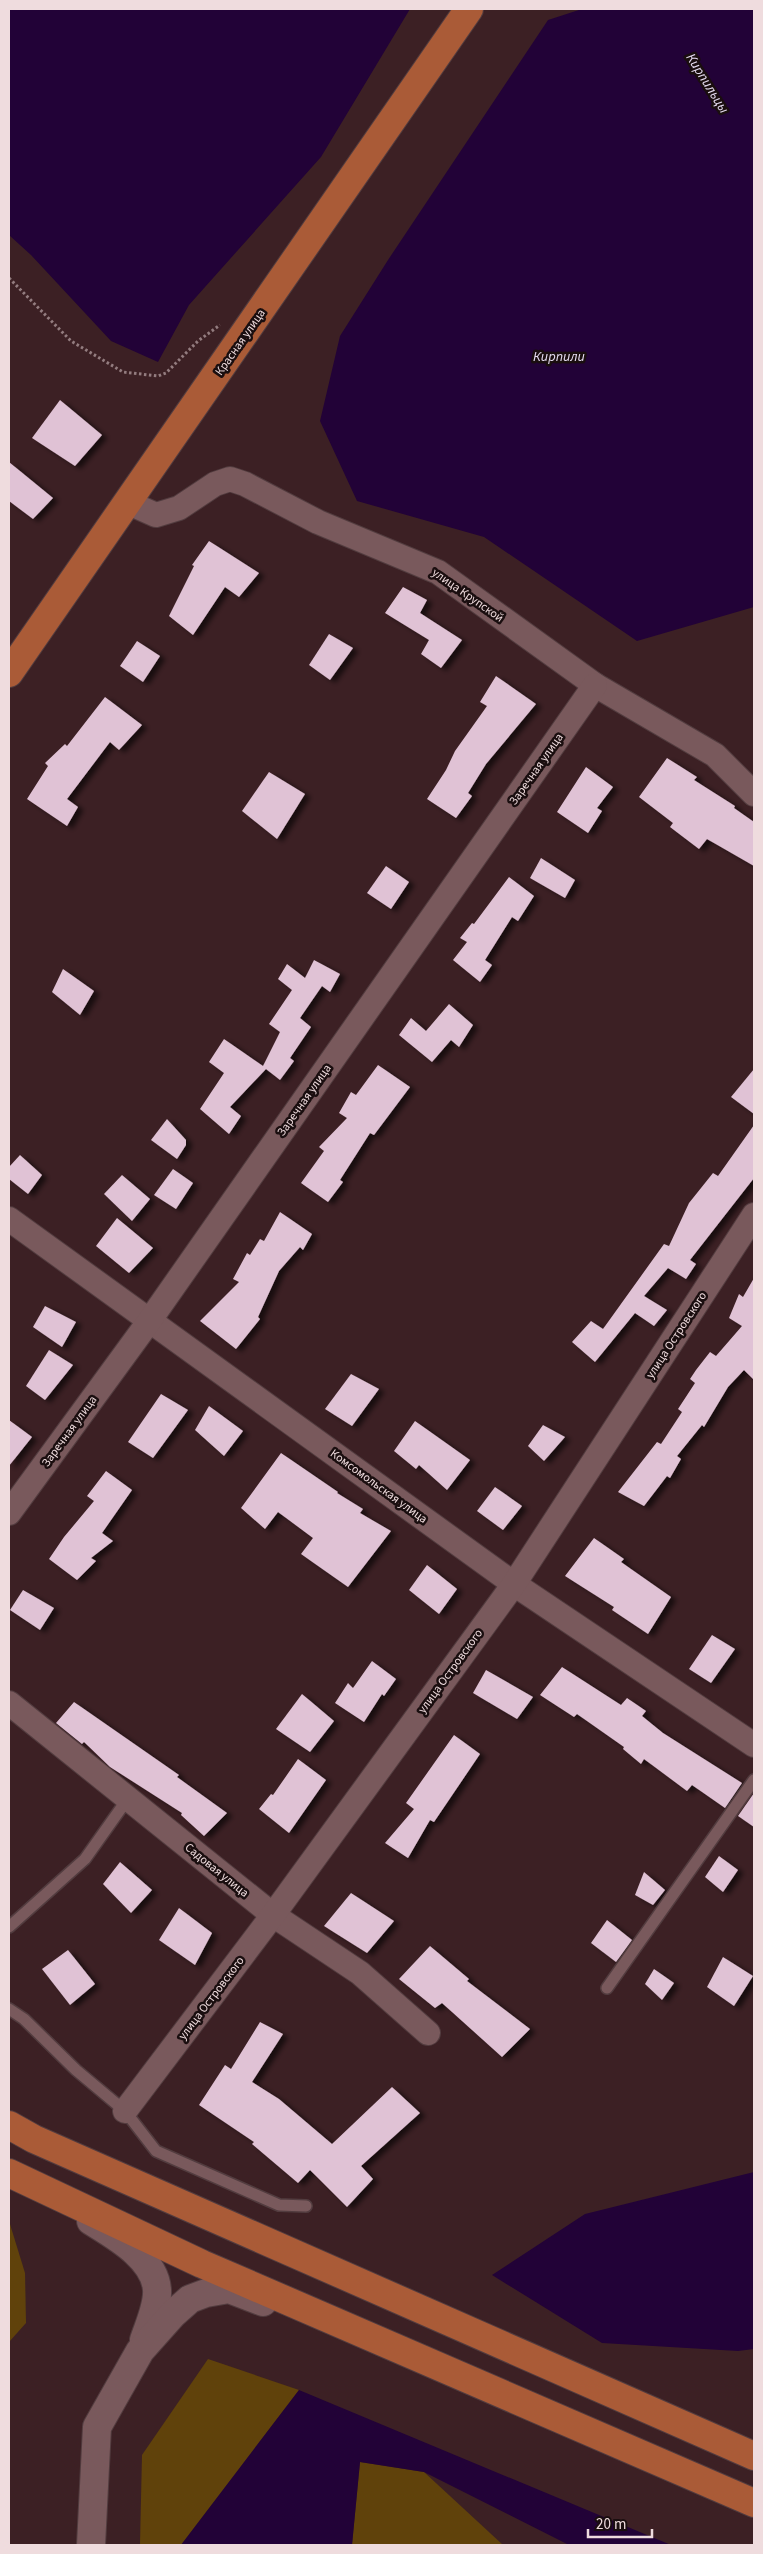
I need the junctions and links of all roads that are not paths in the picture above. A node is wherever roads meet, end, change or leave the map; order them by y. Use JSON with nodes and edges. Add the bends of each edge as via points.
{"nodes":[{"id":1,"x":469,"y":9,"type":"edge"},
{"id":2,"x":128,"y":503,"type":"junction"},
{"id":3,"x":9,"y":673,"type":"edge"},
{"id":4,"x":594,"y":685,"type":"junction"},
{"id":5,"x":754,"y":794,"type":"edge"},
{"id":6,"x":754,"y":1216,"type":"edge"},
{"id":7,"x":9,"y":1219,"type":"edge"},
{"id":8,"x":150,"y":1320,"type":"junction"},
{"id":9,"x":9,"y":1513,"type":"edge"},
{"id":10,"x":514,"y":1584,"type":"junction"},
{"id":11,"x":9,"y":1703,"type":"edge"},
{"id":12,"x":754,"y":1744,"type":"edge"},
{"id":13,"x":754,"y":1780,"type":"edge"},
{"id":14,"x":129,"y":1797,"type":"junction"},
{"id":15,"x":273,"y":1915,"type":"junction"},
{"id":16,"x":9,"y":1927,"type":"edge"},
{"id":17,"x":607,"y":1988,"type":"dead end"},
{"id":18,"x":9,"y":2009,"type":"edge"},
{"id":19,"x":428,"y":2032,"type":"dead end"},
{"id":20,"x":125,"y":2111,"type":"junction"},
{"id":21,"x":9,"y":2124,"type":"edge"},
{"id":22,"x":9,"y":2173,"type":"edge"},
{"id":23,"x":44,"y":2191,"type":"junction"},
{"id":24,"x":306,"y":2206,"type":"dead end"},
{"id":25,"x":371,"y":2336,"type":"junction"},
{"id":26,"x":140,"y":2351,"type":"junction"},
{"id":27,"x":754,"y":2456,"type":"edge"},
{"id":28,"x":754,"y":2504,"type":"edge"},
{"id":29,"x":91,"y":2545,"type":"edge"}],
"edges":[{"from":1,"to":2,"type":"main road","name":"Красная улица"},
{"from":2,"to":3,"type":"main road","name":"Красная улица"},
{"from":2,"to":4,"type":"street","name":"улица Крупской","via":[[156,515],[179,508],[215,484],[230,479],[245,484],[318,522],[438,572]]},
{"from":4,"to":5,"type":"street","name":"улица Крупской","via":[[715,754]]},
{"from":4,"to":8,"type":"street","name":"Заречная улица"},
{"from":6,"to":10,"type":"street","name":"улица Островского"},
{"from":7,"to":8,"type":"street","name":"Комсомольская улица"},
{"from":8,"to":9,"type":"street","name":"Заречная улица"},
{"from":8,"to":10,"type":"street","name":"Комсомольская улица"},
{"from":10,"to":12,"type":"street","name":"Комсомольская улица"},
{"from":10,"to":15,"type":"street","name":"улица Островского"},
{"from":11,"to":14,"type":"street","name":"Садовая улица"},
{"from":13,"to":17,"type":"lane"},
{"from":14,"to":15,"type":"street","name":"Садовая улица"},
{"from":14,"to":16,"type":"lane","via":[[85,1858]]},
{"from":15,"to":19,"type":"street","name":"Садовая улица","via":[[360,1973]]},
{"from":15,"to":20,"type":"street","name":"улица Островского"},
{"from":18,"to":20,"type":"lane"},
{"from":20,"to":24,"type":"lane","via":[[156,2151],[279,2205]]},
{"from":21,"to":27,"type":"main road","via":[[43,2143]]},
{"from":22,"to":23,"type":"main road"},
{"from":23,"to":25,"type":"main road","via":[[202,2264]]},
{"from":23,"to":26,"type":"main road","via":[[119,2239],[152,2274],[157,2290],[156,2303]]},
{"from":25,"to":26,"type":"main road","via":[[330,2329],[229,2289],[190,2299],[158,2328]]},
{"from":25,"to":28,"type":"main road"},
{"from":26,"to":29,"type":"main road","via":[[97,2427]]}]}
